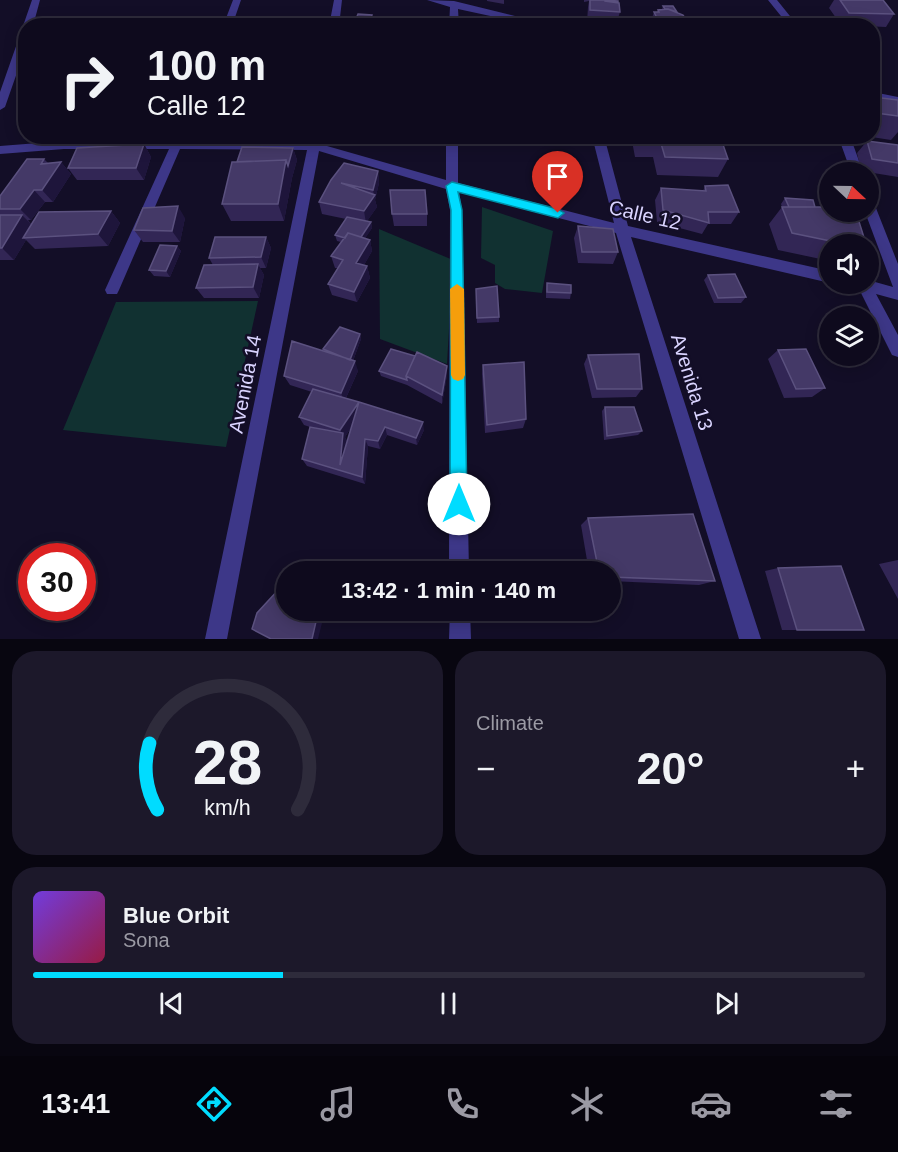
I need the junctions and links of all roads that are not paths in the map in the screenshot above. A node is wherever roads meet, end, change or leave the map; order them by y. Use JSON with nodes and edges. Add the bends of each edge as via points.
{"nodes":[{"id":1,"x":36,"y":0,"type":"edge"},
{"id":2,"x":237,"y":0,"type":"edge"},
{"id":3,"x":338,"y":0,"type":"edge"},
{"id":4,"x":431,"y":0,"type":"edge"},
{"id":5,"x":772,"y":0,"type":"edge"},
{"id":6,"x":454,"y":4,"type":"junction"},
{"id":7,"x":477,"y":5,"type":"edge"},
{"id":8,"x":30,"y":18,"type":"edge"},
{"id":9,"x":230,"y":18,"type":"edge"},
{"id":10,"x":335,"y":18,"type":"edge"},
{"id":11,"x":454,"y":18,"type":"edge"},
{"id":12,"x":523,"y":18,"type":"edge"},
{"id":13,"x":787,"y":18,"type":"edge"},
{"id":14,"x":18,"y":55,"type":"edge"},
{"id":15,"x":880,"y":96,"type":"edge"},
{"id":16,"x":898,"y":100,"type":"edge"},
{"id":17,"x":0,"y":107,"type":"edge"},
{"id":18,"x":93,"y":144,"type":"edge"},
{"id":19,"x":178,"y":144,"type":"edge"},
{"id":20,"x":314,"y":144,"type":"edge"},
{"id":21,"x":324,"y":144,"type":"edge"},
{"id":22,"x":452,"y":144,"type":"edge"},
{"id":23,"x":600,"y":144,"type":"edge"},
{"id":24,"x":847,"y":144,"type":"edge"},
{"id":25,"x":0,"y":150,"type":"edge"},
{"id":26,"x":853,"y":162,"type":"edge"},
{"id":27,"x":452,"y":186,"type":"junction"},
{"id":28,"x":875,"y":222,"type":"edge"},
{"id":29,"x":622,"y":230,"type":"junction"},
{"id":30,"x":819,"y":275,"type":"edge"},
{"id":31,"x":898,"y":282,"type":"edge"},
{"id":32,"x":879,"y":289,"type":"edge"},
{"id":33,"x":112,"y":290,"type":"dead end"},
{"id":34,"x":867,"y":294,"type":"edge"},
{"id":35,"x":898,"y":294,"type":"edge"},
{"id":36,"x":898,"y":350,"type":"edge"},
{"id":37,"x":459,"y":561,"type":"edge"},
{"id":38,"x":460,"y":621,"type":"edge"},
{"id":39,"x":216,"y":639,"type":"edge"},
{"id":40,"x":460,"y":639,"type":"edge"},
{"id":41,"x":750,"y":639,"type":"edge"}],
"edges":[{"from":1,"to":8,"type":"street"},
{"from":2,"to":9,"type":"street"},
{"from":3,"to":10,"type":"street"},
{"from":4,"to":6,"type":"street"},
{"from":5,"to":13,"type":"street"},
{"from":6,"to":7,"type":"street"},
{"from":6,"to":11,"type":"street"},
{"from":7,"to":12,"type":"street"},
{"from":14,"to":17,"type":"street"},
{"from":15,"to":16,"type":"street"},
{"from":18,"to":25,"type":"street","name":"Calle 12"},
{"from":19,"to":33,"type":"street"},
{"from":20,"to":39,"type":"street","name":"Avenida 14"},
{"from":21,"to":27,"type":"street","name":"Calle 12"},
{"from":22,"to":27,"type":"street"},
{"from":23,"to":29,"type":"street","name":"Avenida 13"},
{"from":24,"to":26,"type":"street"},
{"from":27,"to":29,"type":"street","name":"Calle 12"},
{"from":27,"to":37,"type":"street","via":[[456,210]]},
{"from":28,"to":31,"type":"street"},
{"from":29,"to":30,"type":"street","name":"Calle 12"},
{"from":29,"to":41,"type":"street","name":"Avenida 13"},
{"from":32,"to":35,"type":"street"},
{"from":34,"to":36,"type":"street"},
{"from":38,"to":40,"type":"street"}]}
